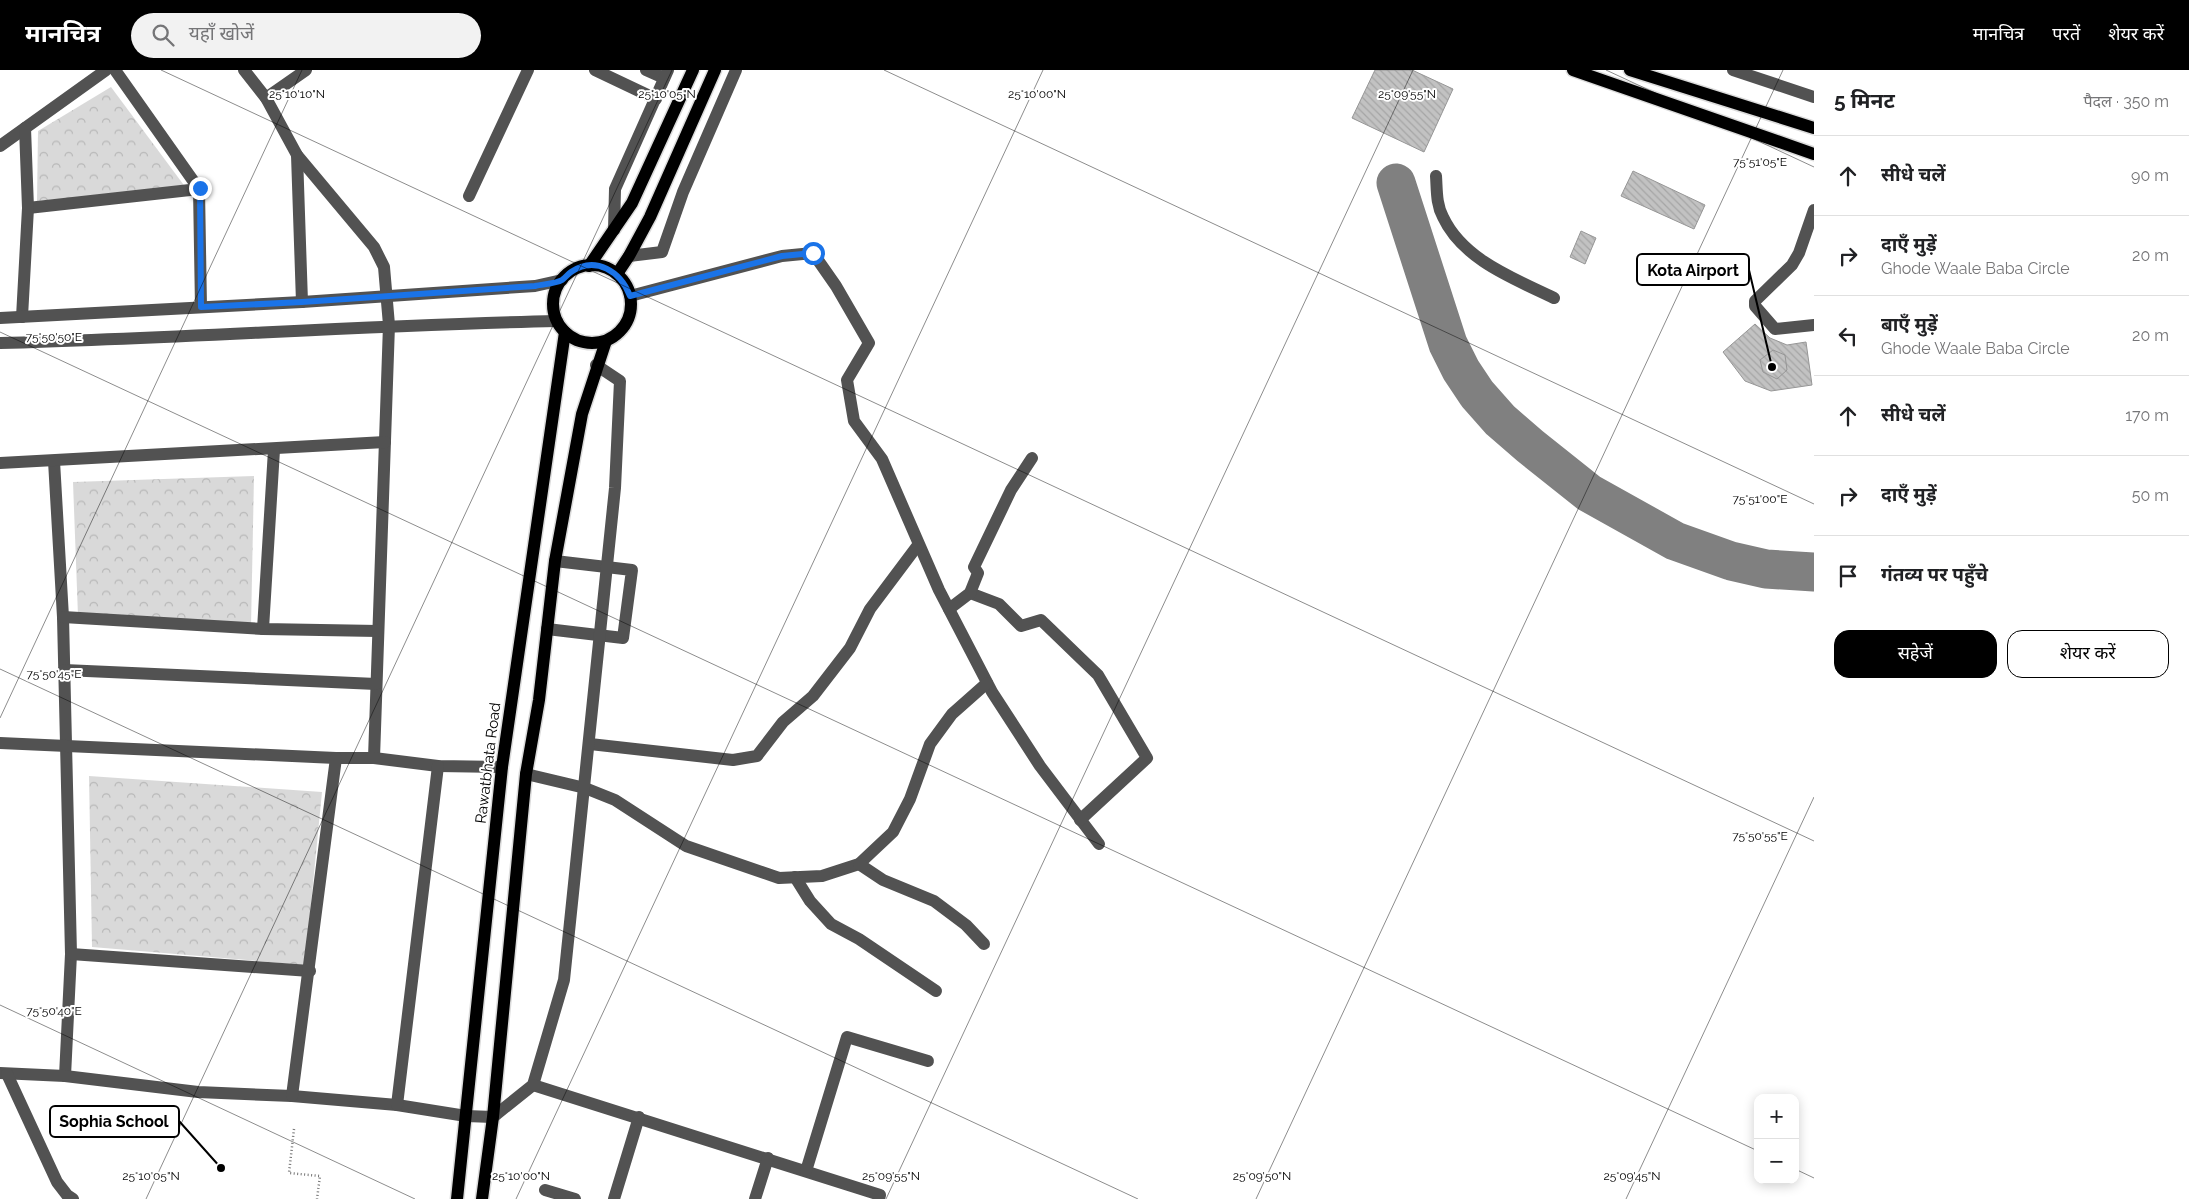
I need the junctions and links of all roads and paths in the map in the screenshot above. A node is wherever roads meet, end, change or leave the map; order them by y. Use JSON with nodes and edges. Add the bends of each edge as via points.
{"nodes":[{"id":1,"x":106,"y":70,"type":"edge"},
{"id":2,"x":115,"y":70,"type":"edge"},
{"id":3,"x":244,"y":70,"type":"edge"},
{"id":4,"x":306,"y":70,"type":"edge"},
{"id":5,"x":528,"y":70,"type":"edge"},
{"id":6,"x":595,"y":70,"type":"edge"},
{"id":7,"x":646,"y":70,"type":"edge"},
{"id":8,"x":693,"y":70,"type":"edge"},
{"id":9,"x":715,"y":70,"type":"edge"},
{"id":10,"x":736,"y":70,"type":"edge"},
{"id":11,"x":1573,"y":70,"type":"edge"},
{"id":12,"x":1630,"y":70,"type":"edge"},
{"id":13,"x":1733,"y":70,"type":"edge"},
{"id":14,"x":666,"y":74,"type":"edge"},
{"id":15,"x":1814,"y":97,"type":"edge"},
{"id":16,"x":266,"y":98,"type":"junction"},
{"id":17,"x":656,"y":98,"type":"junction"},
{"id":18,"x":25,"y":128,"type":"junction"},
{"id":19,"x":1814,"y":128,"type":"edge"},
{"id":20,"x":0,"y":146,"type":"edge"},
{"id":21,"x":1814,"y":154,"type":"edge"},
{"id":22,"x":297,"y":155,"type":"junction"},
{"id":23,"x":1436,"y":176,"type":"dead end"},
{"id":24,"x":200,"y":188,"type":"junction"},
{"id":25,"x":469,"y":196,"type":"dead end"},
{"id":26,"x":28,"y":208,"type":"junction"},
{"id":27,"x":1814,"y":210,"type":"edge"},
{"id":28,"x":614,"y":230,"type":"junction"},
{"id":29,"x":629,"y":256,"type":"junction"},
{"id":30,"x":588,"y":266,"type":"junction"},
{"id":31,"x":617,"y":274,"type":"junction"},
{"id":32,"x":562,"y":280,"type":"junction"},
{"id":33,"x":387,"y":296,"type":"junction"},
{"id":34,"x":630,"y":296,"type":"junction"},
{"id":35,"x":1554,"y":298,"type":"dead end"},
{"id":36,"x":302,"y":302,"type":"junction"},
{"id":37,"x":201,"y":307,"type":"junction"},
{"id":38,"x":22,"y":317,"type":"junction"},
{"id":39,"x":0,"y":318,"type":"edge"},
{"id":40,"x":557,"y":321,"type":"junction"},
{"id":41,"x":389,"y":325,"type":"junction"},
{"id":42,"x":1814,"y":326,"type":"edge"},
{"id":43,"x":565,"y":332,"type":"junction"},
{"id":44,"x":606,"y":341,"type":"junction"},
{"id":45,"x":0,"y":343,"type":"edge"},
{"id":46,"x":596,"y":365,"type":"junction"},
{"id":47,"x":385,"y":442,"type":"junction"},
{"id":48,"x":274,"y":450,"type":"junction"},
{"id":49,"x":1032,"y":458,"type":"dead end"},
{"id":50,"x":54,"y":461,"type":"junction"},
{"id":51,"x":0,"y":463,"type":"edge"},
{"id":52,"x":918,"y":545,"type":"junction"},
{"id":53,"x":555,"y":561,"type":"junction"},
{"id":54,"x":607,"y":566,"type":"junction"},
{"id":55,"x":970,"y":593,"type":"junction"},
{"id":56,"x":949,"y":609,"type":"junction"},
{"id":57,"x":63,"y":617,"type":"junction"},
{"id":58,"x":263,"y":629,"type":"junction"},
{"id":59,"x":547,"y":629,"type":"junction"},
{"id":60,"x":378,"y":631,"type":"junction"},
{"id":61,"x":600,"y":636,"type":"junction"},
{"id":62,"x":64,"y":670,"type":"junction"},
{"id":63,"x":988,"y":683,"type":"junction"},
{"id":64,"x":376,"y":684,"type":"junction"},
{"id":65,"x":0,"y":742,"type":"edge"},
{"id":66,"x":66,"y":744,"type":"junction"},
{"id":67,"x":590,"y":744,"type":"junction"},
{"id":68,"x":336,"y":758,"type":"junction"},
{"id":69,"x":374,"y":758,"type":"junction"},
{"id":70,"x":438,"y":766,"type":"junction"},
{"id":71,"x":502,"y":767,"type":"junction"},
{"id":72,"x":526,"y":774,"type":"junction"},
{"id":73,"x":586,"y":788,"type":"junction"},
{"id":74,"x":1080,"y":820,"type":"junction"},
{"id":75,"x":1099,"y":844,"type":"dead end"},
{"id":76,"x":859,"y":864,"type":"junction"},
{"id":77,"x":795,"y":877,"type":"junction"},
{"id":78,"x":984,"y":944,"type":"dead end"},
{"id":79,"x":71,"y":954,"type":"junction"},
{"id":80,"x":310,"y":971,"type":"junction"},
{"id":81,"x":936,"y":991,"type":"dead end"},
{"id":82,"x":928,"y":1061,"type":"dead end"},
{"id":83,"x":3,"y":1074,"type":"edge"},
{"id":84,"x":65,"y":1076,"type":"junction"},
{"id":85,"x":533,"y":1084,"type":"junction"},
{"id":86,"x":292,"y":1096,"type":"junction"},
{"id":87,"x":397,"y":1105,"type":"junction"},
{"id":88,"x":466,"y":1116,"type":"junction"},
{"id":89,"x":493,"y":1117,"type":"junction"},
{"id":90,"x":639,"y":1117,"type":"junction"},
{"id":91,"x":294,"y":1129,"type":"dead end"},
{"id":92,"x":768,"y":1158,"type":"junction"},
{"id":93,"x":806,"y":1171,"type":"junction"},
{"id":94,"x":545,"y":1190,"type":"dead end"},
{"id":95,"x":74,"y":1199,"type":"edge"},
{"id":96,"x":317,"y":1199,"type":"edge"},
{"id":97,"x":457,"y":1199,"type":"edge"},
{"id":98,"x":482,"y":1199,"type":"edge"},
{"id":99,"x":575,"y":1199,"type":"edge"},
{"id":100,"x":614,"y":1199,"type":"edge"},
{"id":101,"x":755,"y":1199,"type":"edge"},
{"id":102,"x":879,"y":1199,"type":"edge"}],
"edges":[{"from":1,"to":18,"type":"street"},
{"from":2,"to":24,"type":"street"},
{"from":3,"to":16,"type":"street"},
{"from":4,"to":16,"type":"street"},
{"from":5,"to":25,"type":"street"},
{"from":6,"to":17,"type":"street"},
{"from":7,"to":14,"type":"street"},
{"from":8,"to":28,"type":"main road","via":[[632,203]]},
{"from":9,"to":29,"type":"main road","via":[[650,217]]},
{"from":10,"to":29,"type":"street","via":[[683,192],[662,252]]},
{"from":11,"to":21,"type":"main road"},
{"from":12,"to":19,"type":"main road"},
{"from":13,"to":15,"type":"street"},
{"from":14,"to":17,"type":"street"},
{"from":16,"to":22,"type":"street"},
{"from":17,"to":28,"type":"street","via":[[615,189]]},
{"from":18,"to":20,"type":"street"},
{"from":18,"to":26,"type":"street"},
{"from":22,"to":33,"type":"street","via":[[374,247],[384,267]]},
{"from":22,"to":36,"type":"street"},
{"from":23,"to":35,"type":"street","via":[[1437,202],[1442,217],[1458,239],[1496,269]]},
{"from":24,"to":26,"type":"street"},
{"from":24,"to":37,"type":"street"},
{"from":26,"to":38,"type":"street"},
{"from":27,"to":42,"type":"street","via":[[1792,265],[1755,301],[1755,306],[1775,329]]},
{"from":28,"to":30,"type":"main road"},
{"from":29,"to":31,"type":"main road"},
{"from":30,"to":31,"type":"main road","via":[[596,265]]},
{"from":30,"to":32,"type":"main road","via":[[571,272]]},
{"from":31,"to":34,"type":"main road","via":[[626,284]]},
{"from":32,"to":33,"type":"street","via":[[535,286]]},
{"from":32,"to":40,"type":"main road","via":[[553,305]]},
{"from":33,"to":36,"type":"street"},
{"from":33,"to":41,"type":"street"},
{"from":34,"to":44,"type":"main road","via":[[627,322]]},
{"from":34,"to":52,"type":"street","via":[[782,256],[813,253],[869,343],[847,380],[854,421],[882,459]]},
{"from":36,"to":37,"type":"street"},
{"from":37,"to":38,"type":"street"},
{"from":38,"to":39,"type":"street"},
{"from":40,"to":41,"type":"street"},
{"from":40,"to":43,"type":"main road"},
{"from":41,"to":45,"type":"street","via":[[302,332]]},
{"from":41,"to":47,"type":"street"},
{"from":43,"to":44,"type":"main road","via":[[587,343]]},
{"from":43,"to":71,"type":"main road","name":"Rawatbhata Road"},
{"from":44,"to":46,"type":"main road"},
{"from":46,"to":53,"type":"main road","via":[[582,414]]},
{"from":46,"to":54,"type":"street","via":[[620,381],[615,488]]},
{"from":47,"to":48,"type":"street"},
{"from":47,"to":60,"type":"street"},
{"from":48,"to":50,"type":"street"},
{"from":48,"to":58,"type":"street"},
{"from":49,"to":55,"type":"street","via":[[1011,490],[974,567],[978,573]]},
{"from":50,"to":51,"type":"street"},
{"from":50,"to":57,"type":"street"},
{"from":52,"to":56,"type":"street"},
{"from":52,"to":67,"type":"street","via":[[870,609],[850,648],[813,696],[783,722],[757,756],[733,760]]},
{"from":53,"to":54,"type":"street"},
{"from":53,"to":59,"type":"main road"},
{"from":54,"to":61,"type":"street"},
{"from":54,"to":61,"type":"street","via":[[632,570],[623,638]]},
{"from":55,"to":56,"type":"street"},
{"from":55,"to":74,"type":"street","via":[[999,604],[1021,626],[1041,620],[1098,675],[1147,758]]},
{"from":56,"to":63,"type":"street"},
{"from":57,"to":58,"type":"street"},
{"from":57,"to":62,"type":"street"},
{"from":58,"to":60,"type":"street"},
{"from":59,"to":61,"type":"street"},
{"from":59,"to":72,"type":"main road"},
{"from":60,"to":64,"type":"street"},
{"from":61,"to":67,"type":"street"},
{"from":62,"to":64,"type":"street"},
{"from":62,"to":66,"type":"street"},
{"from":63,"to":74,"type":"street","via":[[1040,766]]},
{"from":63,"to":76,"type":"street","via":[[952,714],[930,744],[910,798],[892,832]]},
{"from":64,"to":69,"type":"street"},
{"from":65,"to":66,"type":"street"},
{"from":66,"to":68,"type":"street"},
{"from":66,"to":79,"type":"street"},
{"from":67,"to":73,"type":"street"},
{"from":68,"to":69,"type":"street"},
{"from":68,"to":80,"type":"street"},
{"from":69,"to":70,"type":"street"},
{"from":70,"to":71,"type":"street"},
{"from":70,"to":87,"type":"street"},
{"from":71,"to":88,"type":"main road","name":"Rawatbhata Road"},
{"from":72,"to":73,"type":"street"},
{"from":72,"to":89,"type":"main road"},
{"from":73,"to":77,"type":"street","via":[[615,800],[686,846],[779,878]]},
{"from":73,"to":85,"type":"street","via":[[564,980]]},
{"from":74,"to":75,"type":"street"},
{"from":76,"to":77,"type":"street","via":[[822,876]]},
{"from":76,"to":78,"type":"street","via":[[883,880],[934,901],[966,925]]},
{"from":77,"to":81,"type":"street","via":[[810,901],[832,924]]},
{"from":79,"to":80,"type":"street"},
{"from":79,"to":84,"type":"street"},
{"from":80,"to":86,"type":"street"},
{"from":82,"to":93,"type":"street","via":[[847,1037]]},
{"from":83,"to":84,"type":"street"},
{"from":83,"to":95,"type":"street","via":[[57,1182]]},
{"from":84,"to":86,"type":"street","via":[[198,1092]]},
{"from":85,"to":89,"type":"street"},
{"from":85,"to":90,"type":"street"},
{"from":86,"to":87,"type":"street"},
{"from":87,"to":88,"type":"street"},
{"from":88,"to":89,"type":"street"},
{"from":88,"to":97,"type":"main road","name":"Rawatbhata Road"},
{"from":89,"to":98,"type":"main road"},
{"from":90,"to":92,"type":"street"},
{"from":90,"to":100,"type":"street"},
{"from":91,"to":96,"type":"path","via":[[289,1172],[320,1176]]},
{"from":92,"to":93,"type":"street"},
{"from":92,"to":101,"type":"street"},
{"from":93,"to":102,"type":"street","via":[[880,1195]]},
{"from":94,"to":99,"type":"street"}]}
